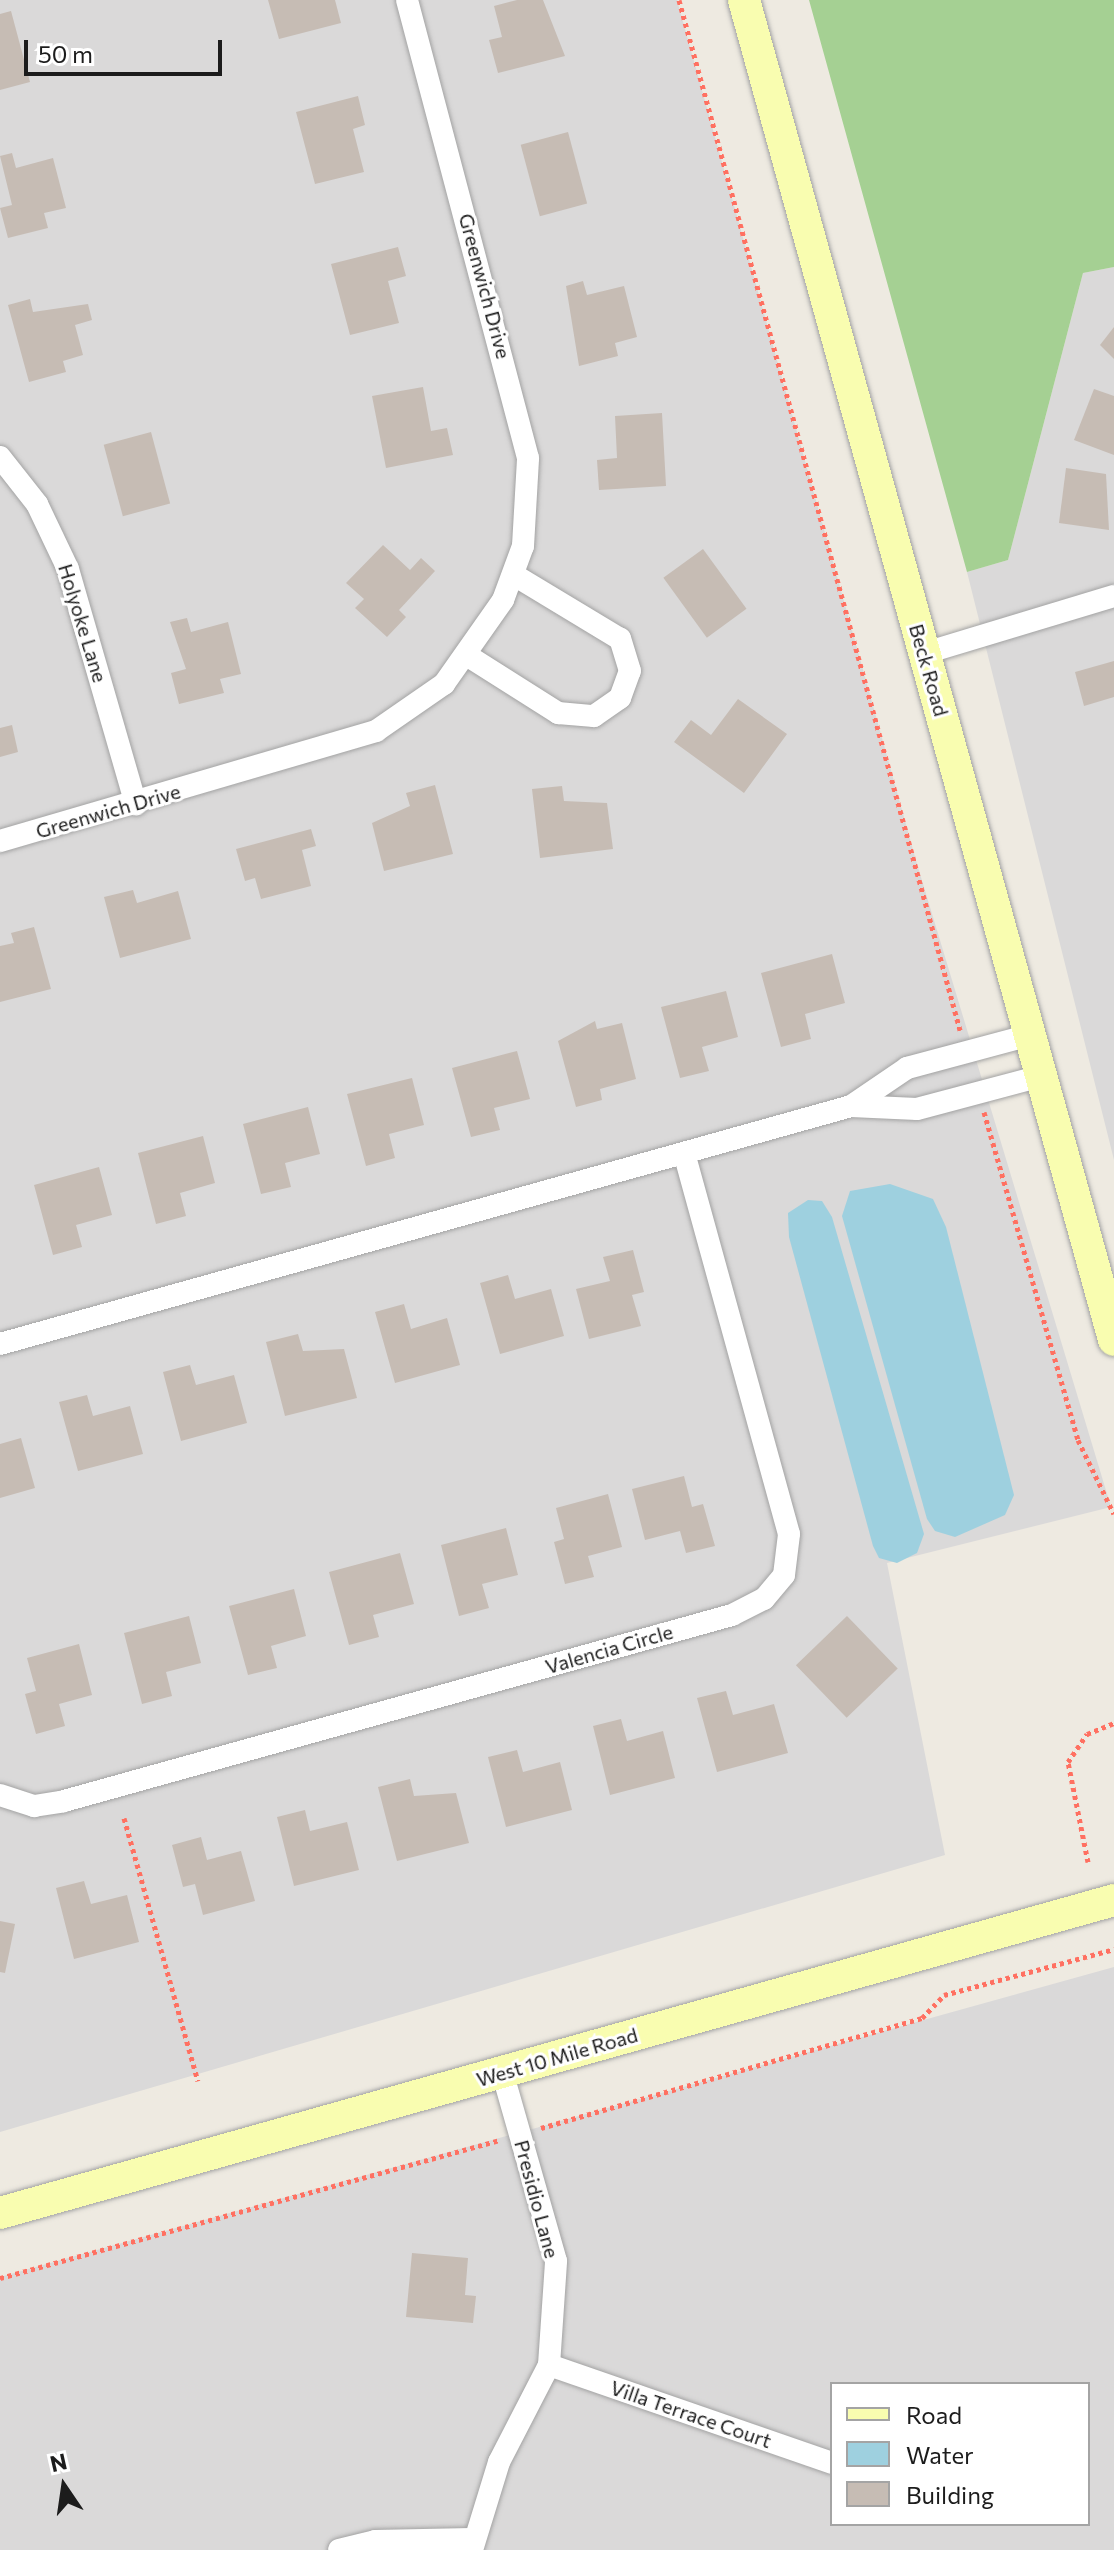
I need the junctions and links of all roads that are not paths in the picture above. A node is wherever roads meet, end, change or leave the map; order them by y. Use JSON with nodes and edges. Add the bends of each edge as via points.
{"nodes":[{"id":1,"x":407,"y":0,"type":"edge"},
{"id":2,"x":744,"y":0,"type":"edge"},
{"id":3,"x":0,"y":457,"type":"edge"},
{"id":4,"x":514,"y":575,"type":"junction"},
{"id":5,"x":1114,"y":596,"type":"edge"},
{"id":6,"x":925,"y":653,"type":"junction"},
{"id":7,"x":468,"y":656,"type":"junction"},
{"id":8,"x":136,"y":804,"type":"junction"},
{"id":9,"x":0,"y":841,"type":"edge"},
{"id":10,"x":1030,"y":1035,"type":"junction"},
{"id":11,"x":1041,"y":1076,"type":"junction"},
{"id":12,"x":851,"y":1106,"type":"junction"},
{"id":13,"x":684,"y":1153,"type":"junction"},
{"id":14,"x":1114,"y":1340,"type":"edge"},
{"id":15,"x":0,"y":1344,"type":"edge"},
{"id":16,"x":0,"y":1795,"type":"edge"},
{"id":17,"x":1114,"y":1900,"type":"edge"},
{"id":18,"x":502,"y":2072,"type":"junction"},
{"id":19,"x":0,"y":2213,"type":"edge"},
{"id":20,"x":549,"y":2365,"type":"junction"},
{"id":21,"x":830,"y":2462,"type":"edge"},
{"id":22,"x":471,"y":2545,"type":"edge"},
{"id":23,"x":339,"y":2550,"type":"edge"}],
"edges":[{"from":1,"to":4,"type":"street","name":"Greenwich Drive","via":[[522,426],[530,494]]},
{"from":2,"to":6,"type":"main road","name":"Beck Road"},
{"from":3,"to":8,"type":"street","name":"Holyoke Lane","via":[[37,504],[68,569]]},
{"from":4,"to":7,"type":"street","name":"Greenwich Drive"},
{"from":4,"to":7,"type":"street","via":[[620,639],[630,671],[620,698],[594,716],[558,713]]},
{"from":5,"to":6,"type":"street"},
{"from":6,"to":10,"type":"main road","name":"Beck Road"},
{"from":7,"to":8,"type":"street","name":"Greenwich Drive","via":[[444,684],[376,731]]},
{"from":8,"to":9,"type":"street","name":"Greenwich Drive"},
{"from":10,"to":11,"type":"main road","name":"Beck Road"},
{"from":10,"to":12,"type":"street","via":[[881,1079]]},
{"from":11,"to":12,"type":"street","via":[[891,1113]]},
{"from":11,"to":14,"type":"main road","name":"Beck Road"},
{"from":12,"to":13,"type":"street"},
{"from":13,"to":15,"type":"street"},
{"from":13,"to":16,"type":"street","name":"Valencia Circle","via":[[789,1534],[784,1575],[764,1599],[732,1615],[64,1801],[34,1806]]},
{"from":17,"to":18,"type":"main road","name":"West 10 Mile Road"},
{"from":18,"to":19,"type":"main road","name":"West 10 Mile Road"},
{"from":18,"to":20,"type":"street","name":"Presidio Lane","via":[[556,2261]]},
{"from":20,"to":21,"type":"street","name":"Villa Terrace Court"},
{"from":20,"to":22,"type":"street","name":"Presidio Lane","via":[[499,2462]]},
{"from":22,"to":23,"type":"street","via":[[375,2541]]}]}
